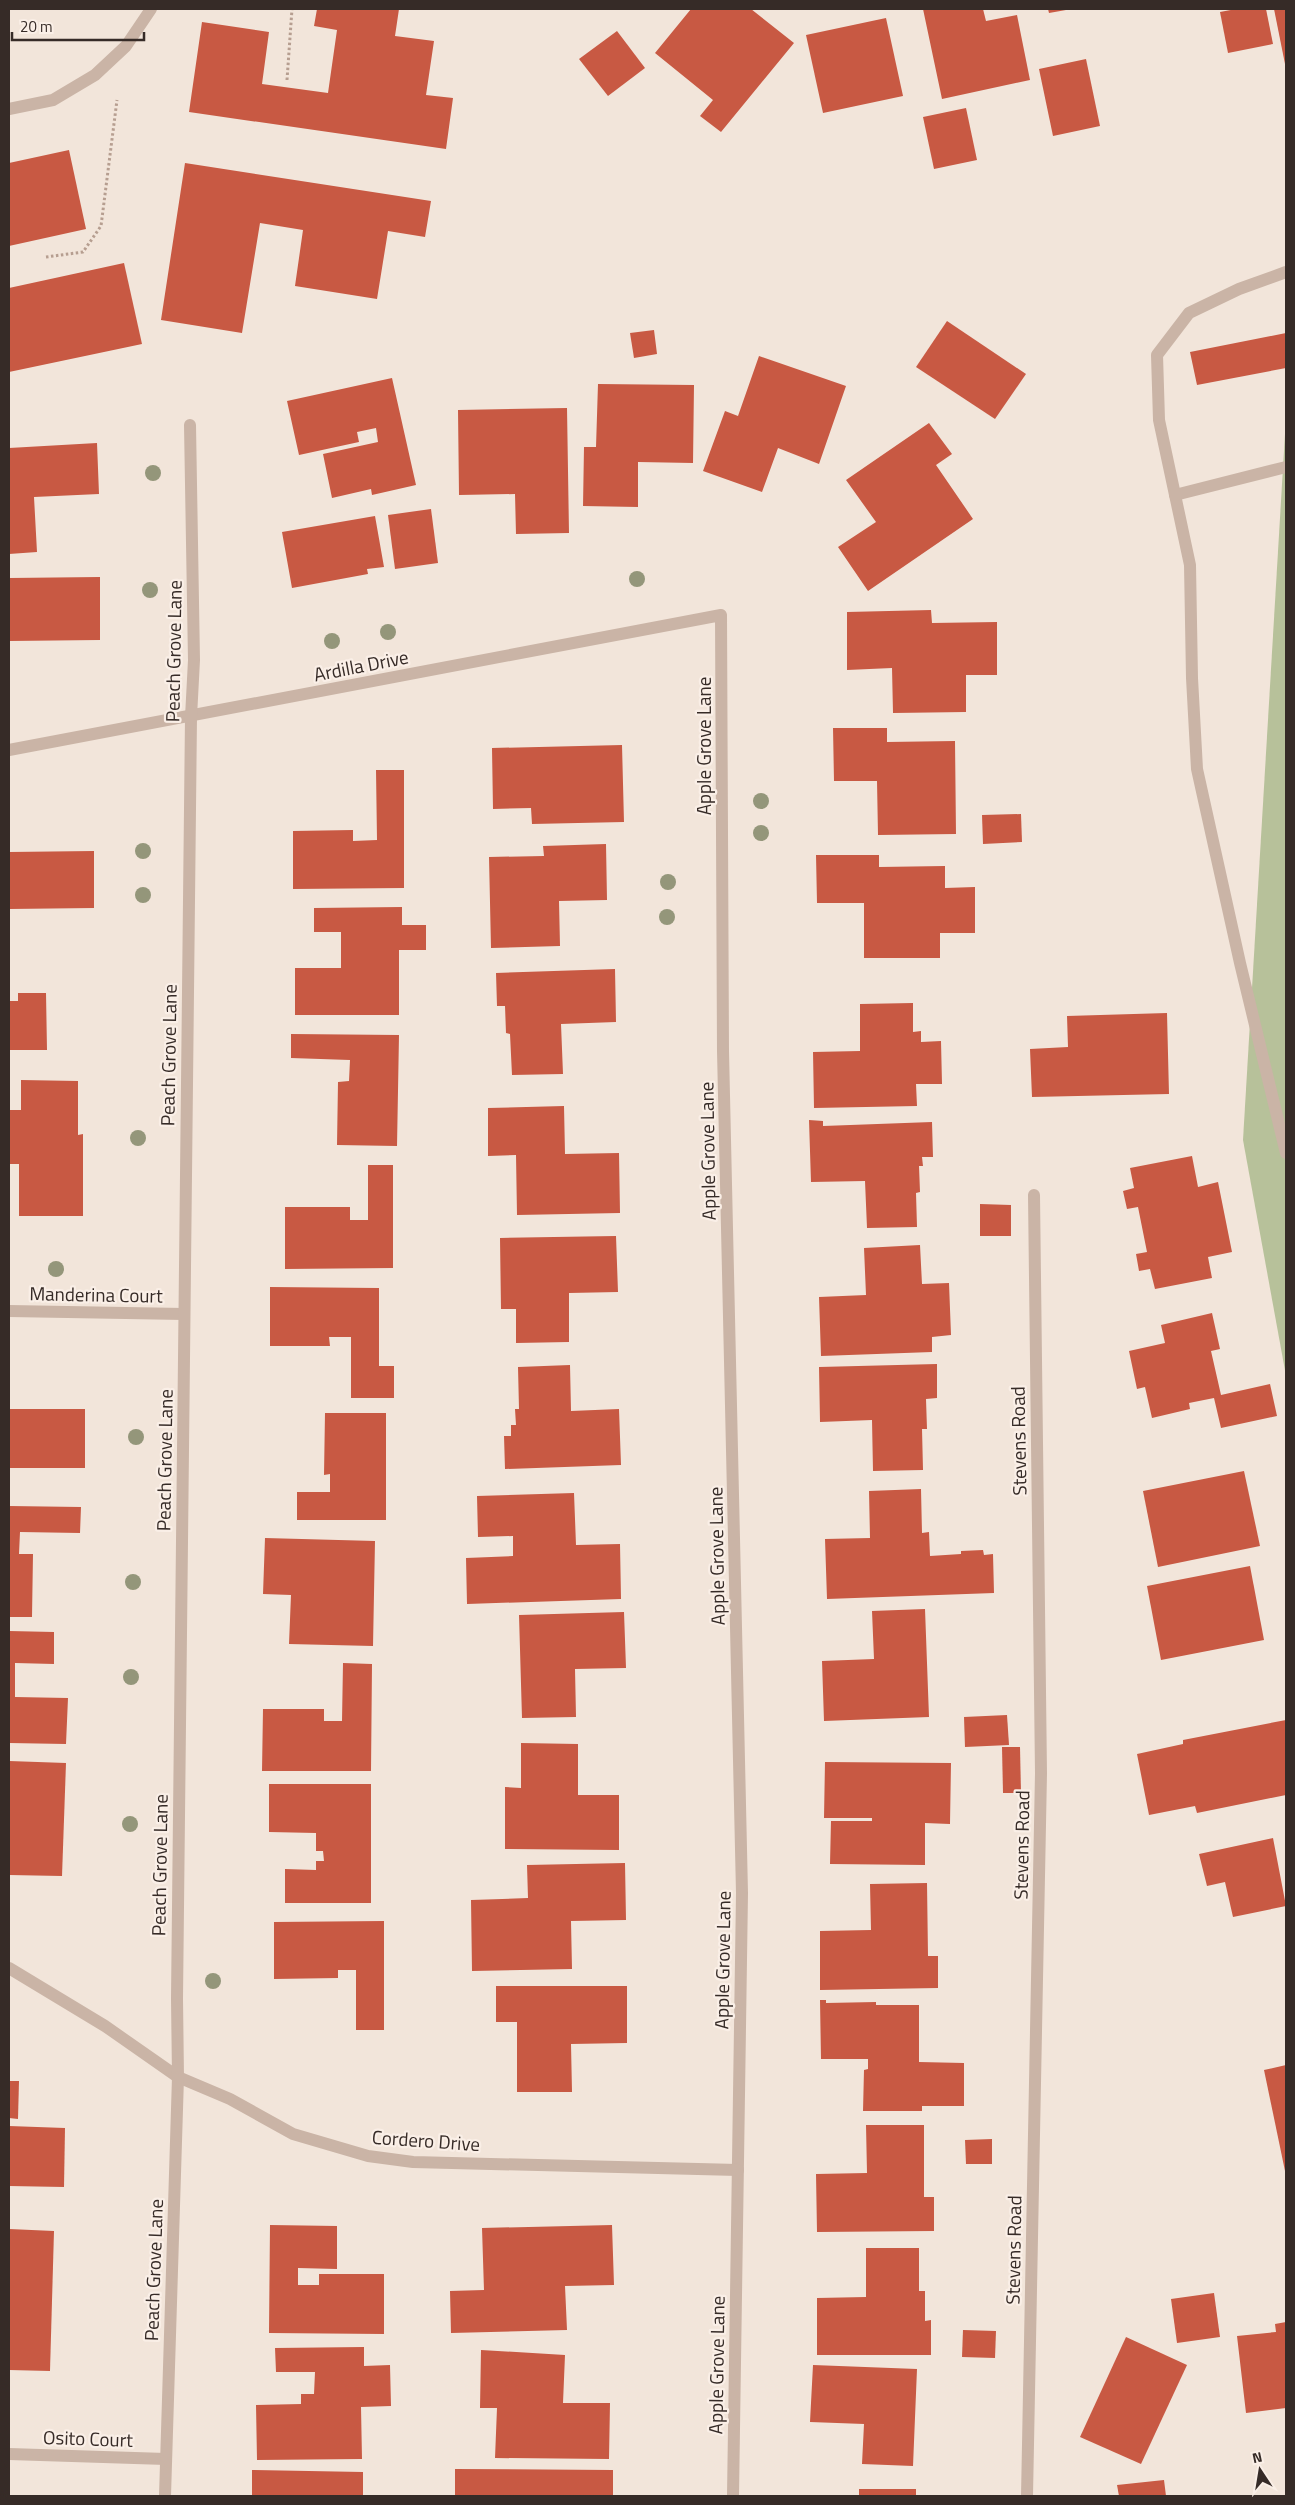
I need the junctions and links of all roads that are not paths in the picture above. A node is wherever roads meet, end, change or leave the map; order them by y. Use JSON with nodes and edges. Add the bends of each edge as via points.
{"nodes":[{"id":1,"x":151,"y":9,"type":"edge"},
{"id":2,"x":9,"y":109,"type":"edge"},
{"id":3,"x":1286,"y":272,"type":"edge"},
{"id":4,"x":190,"y":425,"type":"dead end"},
{"id":5,"x":1286,"y":467,"type":"edge"},
{"id":6,"x":1175,"y":495,"type":"junction"},
{"id":7,"x":720,"y":615,"type":"joint"},
{"id":8,"x":191,"y":717,"type":"junction"},
{"id":9,"x":9,"y":750,"type":"edge"},
{"id":10,"x":1286,"y":1153,"type":"edge"},
{"id":11,"x":1034,"y":1195,"type":"dead end"},
{"id":12,"x":9,"y":1311,"type":"edge"},
{"id":13,"x":184,"y":1314,"type":"junction"},
{"id":14,"x":9,"y":1968,"type":"edge"},
{"id":15,"x":178,"y":2077,"type":"junction"},
{"id":16,"x":738,"y":2170,"type":"junction"},
{"id":17,"x":9,"y":2454,"type":"edge"},
{"id":18,"x":166,"y":2459,"type":"junction"},
{"id":19,"x":165,"y":2496,"type":"edge"},
{"id":20,"x":733,"y":2496,"type":"edge"},
{"id":21,"x":1028,"y":2496,"type":"edge"}],
"edges":[{"from":1,"to":2,"type":"street","via":[[126,46],[95,74],[54,100]]},
{"from":3,"to":6,"type":"street","via":[[1239,289],[1189,314],[1157,355],[1159,420]]},
{"from":4,"to":8,"type":"street","name":"Peach Grove Lane","via":[[194,660]]},
{"from":5,"to":6,"type":"street"},
{"from":6,"to":10,"type":"street","via":[[1190,565],[1197,769]]},
{"from":7,"to":8,"type":"street","name":"Ardilla Drive"},
{"from":7,"to":16,"type":"street","name":"Apple Grove Lane","via":[[723,1051],[742,1893]]},
{"from":8,"to":9,"type":"street","name":"Ardilla Drive"},
{"from":8,"to":13,"type":"street","name":"Peach Grove Lane"},
{"from":11,"to":21,"type":"street","name":"Stevens Road","via":[[1041,1773]]},
{"from":12,"to":13,"type":"street","name":"Manderina Court"},
{"from":13,"to":15,"type":"street","name":"Peach Grove Lane"},
{"from":14,"to":15,"type":"street","name":"Cordero Drive","via":[[105,2026]]},
{"from":15,"to":16,"type":"street","name":"Cordero Drive","via":[[230,2099],[293,2134],[368,2156],[413,2162]]},
{"from":15,"to":18,"type":"street","name":"Peach Grove Lane"},
{"from":16,"to":20,"type":"street","name":"Apple Grove Lane"},
{"from":17,"to":18,"type":"street","name":"Osito Court"},
{"from":18,"to":19,"type":"street","name":"Peach Grove Lane"}]}
